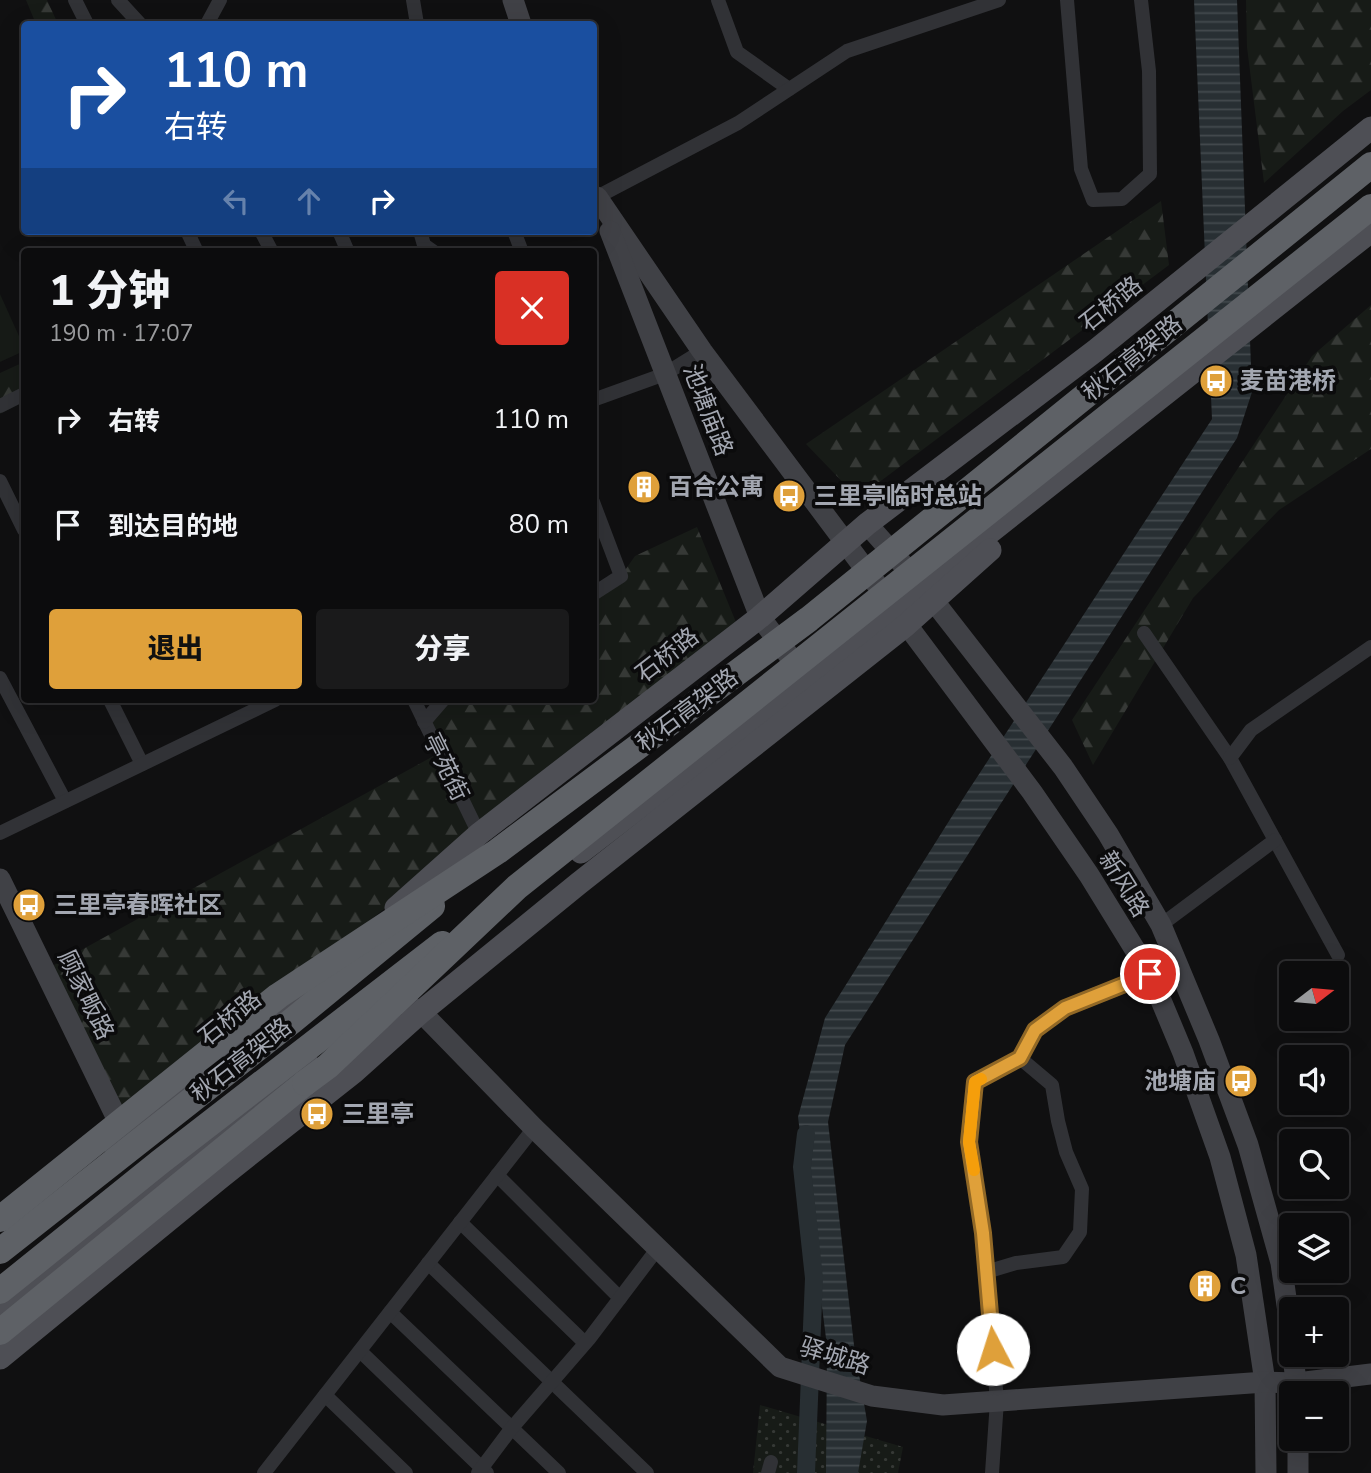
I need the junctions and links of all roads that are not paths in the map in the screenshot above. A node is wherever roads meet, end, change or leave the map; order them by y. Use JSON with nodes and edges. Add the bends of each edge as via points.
{"nodes":[{"id":1,"x":75,"y":0,"type":"edge"},
{"id":2,"x":118,"y":0,"type":"edge"},
{"id":3,"x":220,"y":0,"type":"edge"},
{"id":4,"x":413,"y":0,"type":"edge"},
{"id":5,"x":513,"y":0,"type":"edge"},
{"id":6,"x":718,"y":0,"type":"edge"},
{"id":7,"x":999,"y":0,"type":"edge"},
{"id":8,"x":1067,"y":0,"type":"edge"},
{"id":9,"x":1141,"y":0,"type":"edge"},
{"id":10,"x":86,"y":21,"type":"edge"},
{"id":11,"x":137,"y":21,"type":"edge"},
{"id":12,"x":209,"y":21,"type":"edge"},
{"id":13,"x":417,"y":21,"type":"edge"},
{"id":14,"x":520,"y":21,"type":"edge"},
{"id":15,"x":789,"y":89,"type":"junction"},
{"id":16,"x":1371,"y":128,"type":"edge"},
{"id":17,"x":1371,"y":164,"type":"edge"},
{"id":18,"x":597,"y":193,"type":"edge"},
{"id":19,"x":597,"y":197,"type":"edge"},
{"id":20,"x":597,"y":199,"type":"edge"},
{"id":21,"x":1371,"y":207,"type":"edge"},
{"id":22,"x":1371,"y":231,"type":"edge"},
{"id":23,"x":702,"y":351,"type":"junction"},
{"id":24,"x":665,"y":374,"type":"junction"},
{"id":25,"x":21,"y":396,"type":"edge"},
{"id":26,"x":597,"y":399,"type":"edge"},
{"id":27,"x":0,"y":406,"type":"edge"},
{"id":28,"x":0,"y":481,"type":"edge"},
{"id":29,"x":597,"y":513,"type":"edge"},
{"id":30,"x":21,"y":524,"type":"edge"},
{"id":31,"x":867,"y":524,"type":"junction"},
{"id":32,"x":846,"y":542,"type":"junction"},
{"id":33,"x":597,"y":591,"type":"edge"},
{"id":34,"x":928,"y":593,"type":"junction"},
{"id":35,"x":760,"y":617,"type":"junction"},
{"id":36,"x":900,"y":618,"type":"junction"},
{"id":37,"x":1144,"y":633,"type":"dead end"},
{"id":38,"x":1371,"y":647,"type":"edge"},
{"id":39,"x":0,"y":678,"type":"edge"},
{"id":40,"x":807,"y":679,"type":"junction"},
{"id":41,"x":112,"y":703,"type":"edge"},
{"id":42,"x":269,"y":703,"type":"edge"},
{"id":43,"x":415,"y":703,"type":"edge"},
{"id":44,"x":440,"y":703,"type":"edge"},
{"id":45,"x":424,"y":722,"type":"junction"},
{"id":46,"x":1230,"y":758,"type":"junction"},
{"id":47,"x":142,"y":764,"type":"junction"},
{"id":48,"x":65,"y":801,"type":"junction"},
{"id":49,"x":0,"y":833,"type":"edge"},
{"id":50,"x":479,"y":834,"type":"junction"},
{"id":51,"x":1275,"y":840,"type":"junction"},
{"id":52,"x":498,"y":851,"type":"junction"},
{"id":53,"x":0,"y":879,"type":"edge"},
{"id":54,"x":517,"y":887,"type":"junction"},
{"id":55,"x":1161,"y":925,"type":"junction"},
{"id":56,"x":1338,"y":955,"type":"dead end"},
{"id":57,"x":1150,"y":974,"type":"junction"},
{"id":58,"x":390,"y":995,"type":"junction"},
{"id":59,"x":421,"y":1012,"type":"junction"},
{"id":60,"x":1020,"y":1058,"type":"junction"},
{"id":61,"x":534,"y":1128,"type":"junction"},
{"id":62,"x":125,"y":1135,"type":"junction"},
{"id":63,"x":497,"y":1175,"type":"junction"},
{"id":64,"x":0,"y":1219,"type":"edge"},
{"id":65,"x":460,"y":1222,"type":"junction"},
{"id":66,"x":0,"y":1231,"type":"edge"},
{"id":67,"x":658,"y":1248,"type":"junction"},
{"id":68,"x":0,"y":1251,"type":"edge"},
{"id":69,"x":428,"y":1263,"type":"junction"},
{"id":70,"x":986,"y":1272,"type":"junction"},
{"id":71,"x":0,"y":1291,"type":"edge"},
{"id":72,"x":1286,"y":1297,"type":"edge"},
{"id":73,"x":620,"y":1298,"type":"junction"},
{"id":74,"x":0,"y":1307,"type":"edge"},
{"id":75,"x":390,"y":1312,"type":"junction"},
{"id":76,"x":0,"y":1332,"type":"edge"},
{"id":77,"x":585,"y":1342,"type":"junction"},
{"id":78,"x":360,"y":1351,"type":"junction"},
{"id":79,"x":0,"y":1357,"type":"edge"},
{"id":80,"x":1371,"y":1374,"type":"edge"},
{"id":81,"x":1334,"y":1381,"type":"edge"},
{"id":82,"x":552,"y":1382,"type":"junction"},
{"id":83,"x":1265,"y":1382,"type":"junction"},
{"id":84,"x":1279,"y":1385,"type":"edge"},
{"id":85,"x":325,"y":1395,"type":"junction"},
{"id":86,"x":997,"y":1401,"type":"junction"},
{"id":87,"x":511,"y":1429,"type":"junction"},
{"id":88,"x":1298,"y":1451,"type":"edge"},
{"id":89,"x":482,"y":1471,"type":"edge"},
{"id":90,"x":265,"y":1473,"type":"edge"},
{"id":91,"x":406,"y":1473,"type":"edge"},
{"id":92,"x":559,"y":1473,"type":"edge"},
{"id":93,"x":647,"y":1473,"type":"edge"},
{"id":94,"x":992,"y":1473,"type":"edge"},
{"id":95,"x":1266,"y":1473,"type":"edge"},
{"id":96,"x":1298,"y":1473,"type":"edge"}],
"edges":[{"from":1,"to":10,"type":"street"},
{"from":2,"to":11,"type":"street"},
{"from":3,"to":12,"type":"street"},
{"from":4,"to":13,"type":"street"},
{"from":5,"to":14,"type":"street"},
{"from":6,"to":15,"type":"street","via":[[737,51]]},
{"from":7,"to":15,"type":"street","via":[[847,51]]},
{"from":8,"to":9,"type":"street","via":[[1081,169],[1093,200],[1112,200],[1122,199],[1150,174],[1149,71]]},
{"from":15,"to":18,"type":"street","via":[[738,123]]},
{"from":16,"to":31,"type":"main road","name":"石桥路","via":[[1095,351]]},
{"from":17,"to":52,"type":"highway","name":"秋石高架路","bridge":true,"via":[[809,619]]},
{"from":19,"to":23,"type":"street","name":"新风路"},
{"from":20,"to":24,"type":"street","name":"池塘庙路"},
{"from":21,"to":54,"type":"highway","name":"秋石高架路","bridge":true},
{"from":22,"to":34,"type":"main road"},
{"from":23,"to":24,"type":"street"},
{"from":23,"to":32,"type":"street","name":"新风路"},
{"from":24,"to":26,"type":"street"},
{"from":24,"to":35,"type":"street","name":"池塘庙路"},
{"from":25,"to":27,"type":"street"},
{"from":28,"to":30,"type":"street"},
{"from":29,"to":33,"type":"street","via":[[621,576]]},
{"from":31,"to":32,"type":"main road","name":"石桥路"},
{"from":31,"to":34,"type":"street","name":"新风路"},
{"from":32,"to":35,"type":"main road","name":"石桥路"},
{"from":32,"to":36,"type":"street","name":"新风路"},
{"from":34,"to":36,"type":"main road"},
{"from":34,"to":55,"type":"street","name":"新风路","via":[[1048,748],[1108,834]]},
{"from":35,"to":40,"type":"street","name":"池塘庙路"},
{"from":35,"to":50,"type":"main road","name":"石桥路"},
{"from":36,"to":40,"type":"main road"},
{"from":36,"to":57,"type":"street","name":"新风路","via":[[1025,783]]},
{"from":36,"to":59,"type":"main road"},
{"from":37,"to":46,"type":"street"},
{"from":38,"to":46,"type":"street","via":[[1251,730]]},
{"from":39,"to":48,"type":"street"},
{"from":40,"to":58,"type":"main road"},
{"from":41,"to":47,"type":"street"},
{"from":42,"to":47,"type":"street"},
{"from":43,"to":45,"type":"street","name":"亭苑街"},
{"from":44,"to":45,"type":"street"},
{"from":45,"to":50,"type":"street","name":"亭苑街"},
{"from":46,"to":51,"type":"street"},
{"from":47,"to":48,"type":"street"},
{"from":48,"to":49,"type":"street"},
{"from":50,"to":62,"type":"main road","name":"石桥路","via":[[281,1011]]},
{"from":51,"to":55,"type":"street"},
{"from":51,"to":56,"type":"street"},
{"from":52,"to":64,"type":"highway","bridge":true,"via":[[278,996]]},
{"from":52,"to":68,"type":"highway","name":"秋石高架路","bridge":true,"via":[[292,1021]]},
{"from":53,"to":62,"type":"street","name":"顾家畈路"},
{"from":54,"to":71,"type":"highway","name":"秋石高架路","bridge":true},
{"from":54,"to":76,"type":"highway","bridge":true,"via":[[328,1066]]},
{"from":55,"to":72,"type":"street","name":"新风路","via":[[1248,1145],[1281,1263]]},
{"from":57,"to":60,"type":"street","via":[[1065,1008],[1035,1030]]},
{"from":57,"to":83,"type":"street","name":"新风路","via":[[1220,1157],[1246,1255]]},
{"from":58,"to":59,"type":"street","name":"驿城路"},
{"from":58,"to":74,"type":"main road","via":[[167,1179]]},
{"from":59,"to":61,"type":"street","name":"驿城路"},
{"from":59,"to":79,"type":"main road","via":[[354,1072]]},
{"from":60,"to":70,"type":"street","via":[[975,1082],[969,1142]]},
{"from":60,"to":70,"type":"street","via":[[1052,1085],[1066,1152],[1082,1189],[1080,1232],[1063,1257]]},
{"from":61,"to":63,"type":"street"},
{"from":61,"to":67,"type":"street","name":"驿城路"},
{"from":62,"to":66,"type":"main road","name":"石桥路"},
{"from":63,"to":65,"type":"street"},
{"from":63,"to":73,"type":"street"},
{"from":65,"to":69,"type":"street"},
{"from":65,"to":77,"type":"street"},
{"from":67,"to":73,"type":"street"},
{"from":67,"to":86,"type":"street","name":"驿城路","via":[[780,1367],[872,1396],[943,1405]]},
{"from":69,"to":75,"type":"street"},
{"from":69,"to":82,"type":"street"},
{"from":70,"to":86,"type":"street"},
{"from":73,"to":77,"type":"street"},
{"from":75,"to":78,"type":"street"},
{"from":75,"to":87,"type":"street"},
{"from":77,"to":82,"type":"street"},
{"from":78,"to":85,"type":"street"},
{"from":78,"to":89,"type":"street"},
{"from":80,"to":81,"type":"street","name":"驿城路"},
{"from":82,"to":87,"type":"street"},
{"from":82,"to":93,"type":"street"},
{"from":83,"to":84,"type":"street","name":"驿城路"},
{"from":83,"to":86,"type":"street","name":"驿城路"},
{"from":83,"to":95,"type":"street","name":"新风路"},
{"from":85,"to":90,"type":"street"},
{"from":85,"to":91,"type":"street"},
{"from":86,"to":94,"type":"street"},
{"from":87,"to":89,"type":"street"},
{"from":87,"to":92,"type":"street"},
{"from":88,"to":96,"type":"street"}]}
